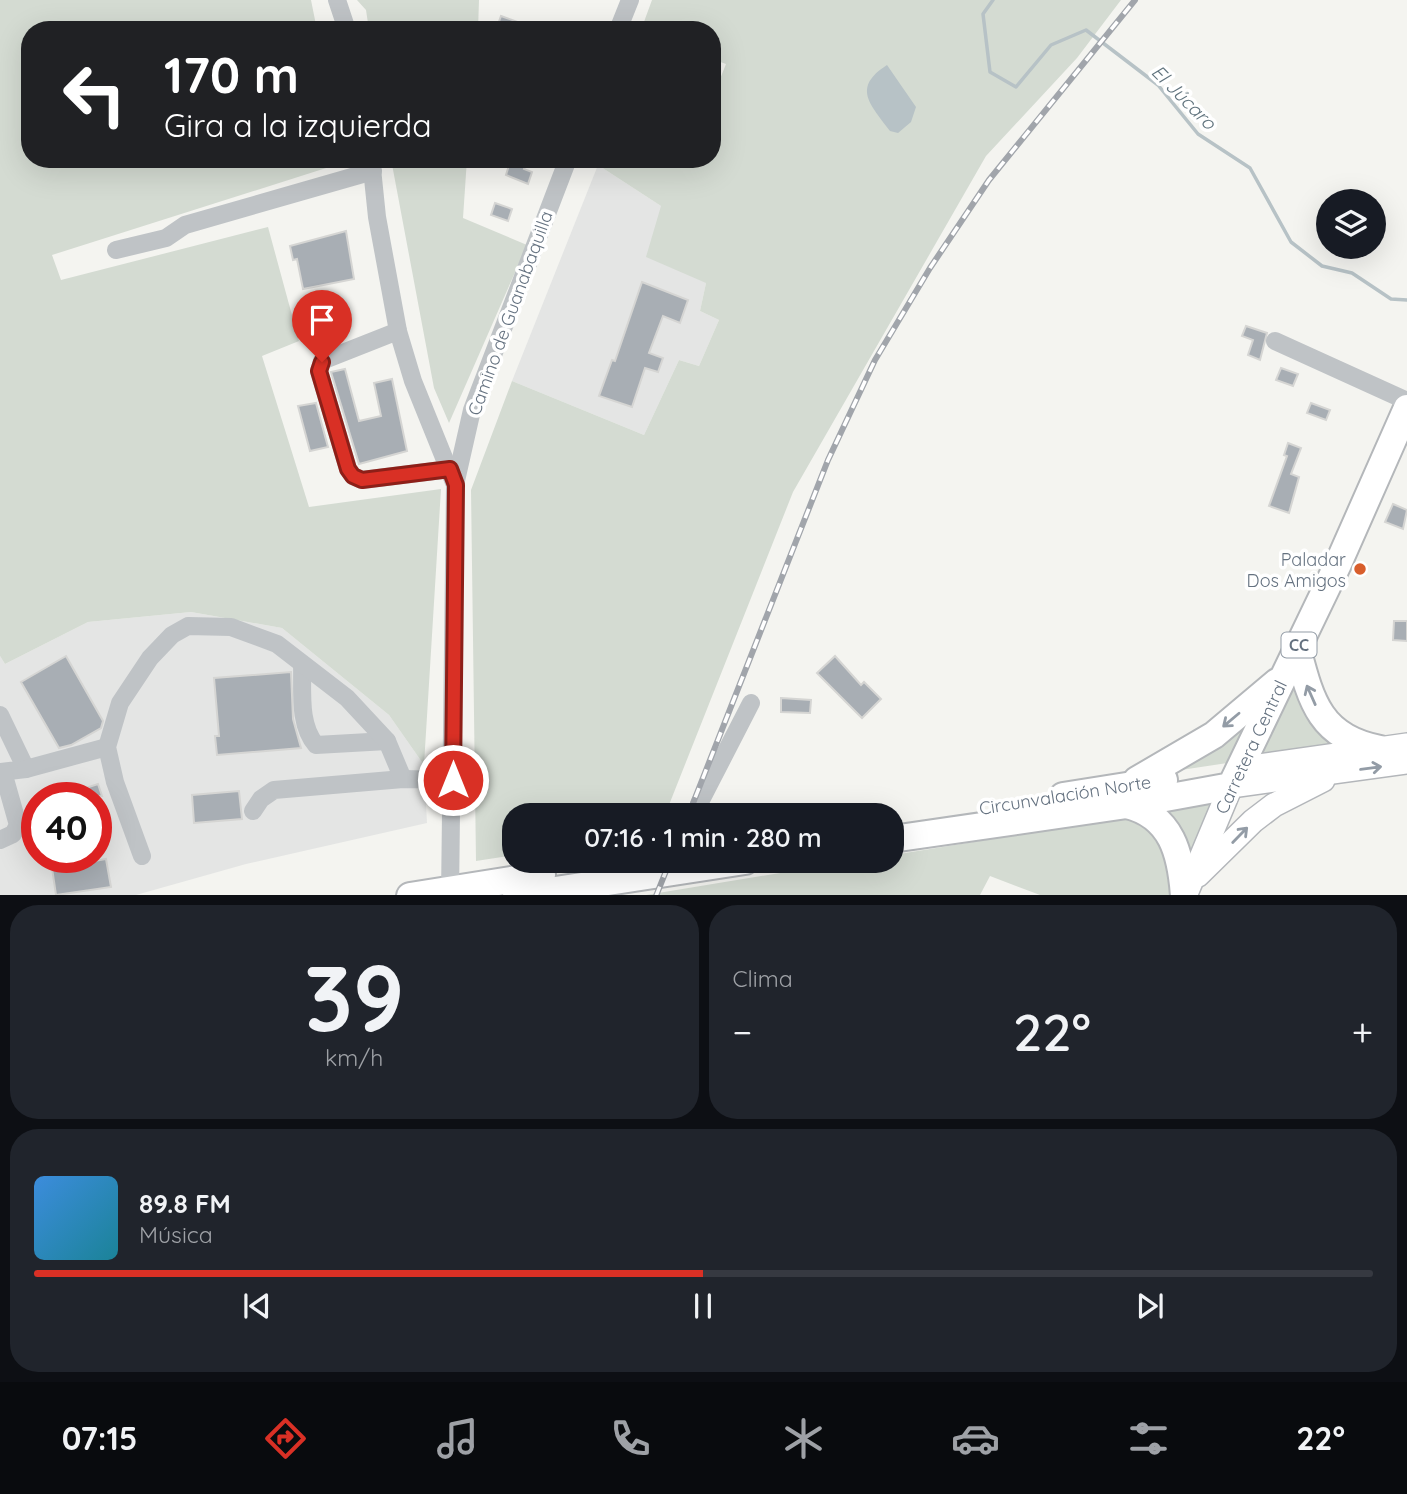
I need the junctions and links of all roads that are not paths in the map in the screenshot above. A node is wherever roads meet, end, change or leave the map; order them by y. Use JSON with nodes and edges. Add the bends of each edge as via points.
{"nodes":[{"id":1,"x":337,"y":0,"type":"edge"},
{"id":2,"x":630,"y":0,"type":"edge"},
{"id":3,"x":344,"y":21,"type":"edge"},
{"id":4,"x":622,"y":21,"type":"edge"},
{"id":5,"x":363,"y":168,"type":"edge"},
{"id":6,"x":372,"y":168,"type":"edge"},
{"id":7,"x":565,"y":168,"type":"edge"},
{"id":8,"x":116,"y":250,"type":"dead end"},
{"id":9,"x":398,"y":331,"type":"junction"},
{"id":10,"x":1275,"y":341,"type":"dead end"},
{"id":11,"x":1407,"y":401,"type":"edge"},
{"id":12,"x":1407,"y":408,"type":"edge"},
{"id":13,"x":453,"y":477,"type":"junction"},
{"id":14,"x":1297,"y":648,"type":"junction"},
{"id":15,"x":302,"y":664,"type":"junction"},
{"id":16,"x":1283,"y":677,"type":"junction"},
{"id":17,"x":751,"y":703,"type":"dead end"},
{"id":18,"x":0,"y":715,"type":"edge"},
{"id":19,"x":387,"y":741,"type":"junction"},
{"id":20,"x":1407,"y":745,"type":"edge"},
{"id":21,"x":107,"y":747,"type":"junction"},
{"id":22,"x":1380,"y":749,"type":"junction"},
{"id":23,"x":1407,"y":762,"type":"edge"},
{"id":24,"x":26,"y":769,"type":"junction"},
{"id":25,"x":1,"y":772,"type":"edge"},
{"id":26,"x":1341,"y":772,"type":"junction"},
{"id":27,"x":1234,"y":778,"type":"junction"},
{"id":28,"x":403,"y":779,"type":"junction"},
{"id":29,"x":453,"y":780,"type":"junction"},
{"id":30,"x":1127,"y":795,"type":"junction"},
{"id":31,"x":700,"y":803,"type":"edge"},
{"id":32,"x":253,"y":811,"type":"dead end"},
{"id":33,"x":904,"y":821,"type":"edge"},
{"id":34,"x":904,"y":837,"type":"edge"},
{"id":35,"x":0,"y":840,"type":"edge"},
{"id":36,"x":142,"y":856,"type":"dead end"},
{"id":37,"x":565,"y":873,"type":"edge"},
{"id":38,"x":664,"y":873,"type":"edge"},
{"id":39,"x":1186,"y":891,"type":"edge"},
{"id":40,"x":450,"y":892,"type":"edge"},
{"id":41,"x":410,"y":895,"type":"edge"},
{"id":42,"x":516,"y":895,"type":"edge"}],
"edges":[{"from":1,"to":3,"type":"street"},
{"from":2,"to":4,"type":"street"},
{"from":5,"to":8,"type":"street","via":[[185,225],[166,238]]},
{"from":6,"to":9,"type":"street"},
{"from":7,"to":13,"type":"street","name":"Camino de Guanabaquilla","via":[[472,410]]},
{"from":9,"to":13,"type":"street","via":[[413,381]]},
{"from":9,"to":13,"type":"street","via":[[322,362],[319,371],[348,469],[362,480]]},
{"from":10,"to":11,"type":"street"},
{"from":12,"to":14,"type":"highway","name":"Carretera Central","number":"CC"},
{"from":13,"to":29,"type":"street","name":"Camino de Guanabaquilla"},
{"from":14,"to":16,"type":"highway","name":"Carretera Central","number":"CC"},
{"from":22,"to":14,"type":"highway","one_way":true,"via":[[1357,745],[1323,718],[1309,693]]},
{"from":15,"to":19,"type":"street","via":[[347,698]]},
{"from":15,"to":19,"type":"street","via":[[304,723],[316,745]]},
{"from":15,"to":21,"type":"street","via":[[276,644],[231,627],[188,626],[150,658],[120,703]]},
{"from":16,"to":27,"type":"highway","name":"Carretera Central","number":"CC"},
{"from":16,"to":30,"type":"highway","one_way":true,"via":[[1214,735]]},
{"from":17,"to":31,"type":"street"},
{"from":18,"to":24,"type":"street"},
{"from":19,"to":28,"type":"street"},
{"from":20,"to":22,"type":"main road"},
{"from":21,"to":24,"type":"street"},
{"from":21,"to":36,"type":"street"},
{"from":22,"to":27,"type":"main road"},
{"from":26,"to":23,"type":"main road","one_way":true},
{"from":24,"to":25,"type":"street"},
{"from":25,"to":35,"type":"street","via":[[18,825],[13,834]]},
{"from":26,"to":27,"type":"main road"},
{"from":39,"to":26,"type":"main road","one_way":true,"via":[[1253,821],[1274,805]]},
{"from":27,"to":30,"type":"highway","name":"Circunvalación Norte"},
{"from":27,"to":39,"type":"main road","name":"Carretera Central","number":"CC"},
{"from":28,"to":29,"type":"street"},
{"from":28,"to":32,"type":"street","via":[[274,790]]},
{"from":29,"to":40,"type":"street","name":"Camino de Guanabaquilla"},
{"from":30,"to":33,"type":"highway","name":"Circunvalación Norte"},
{"from":30,"to":34,"type":"highway","name":"Circunvalación Norte"},
{"from":30,"to":39,"type":"highway","via":[[1161,823],[1178,850]]},
{"from":37,"to":40,"type":"highway"},
{"from":38,"to":42,"type":"highway"},
{"from":40,"to":41,"type":"highway"}]}
